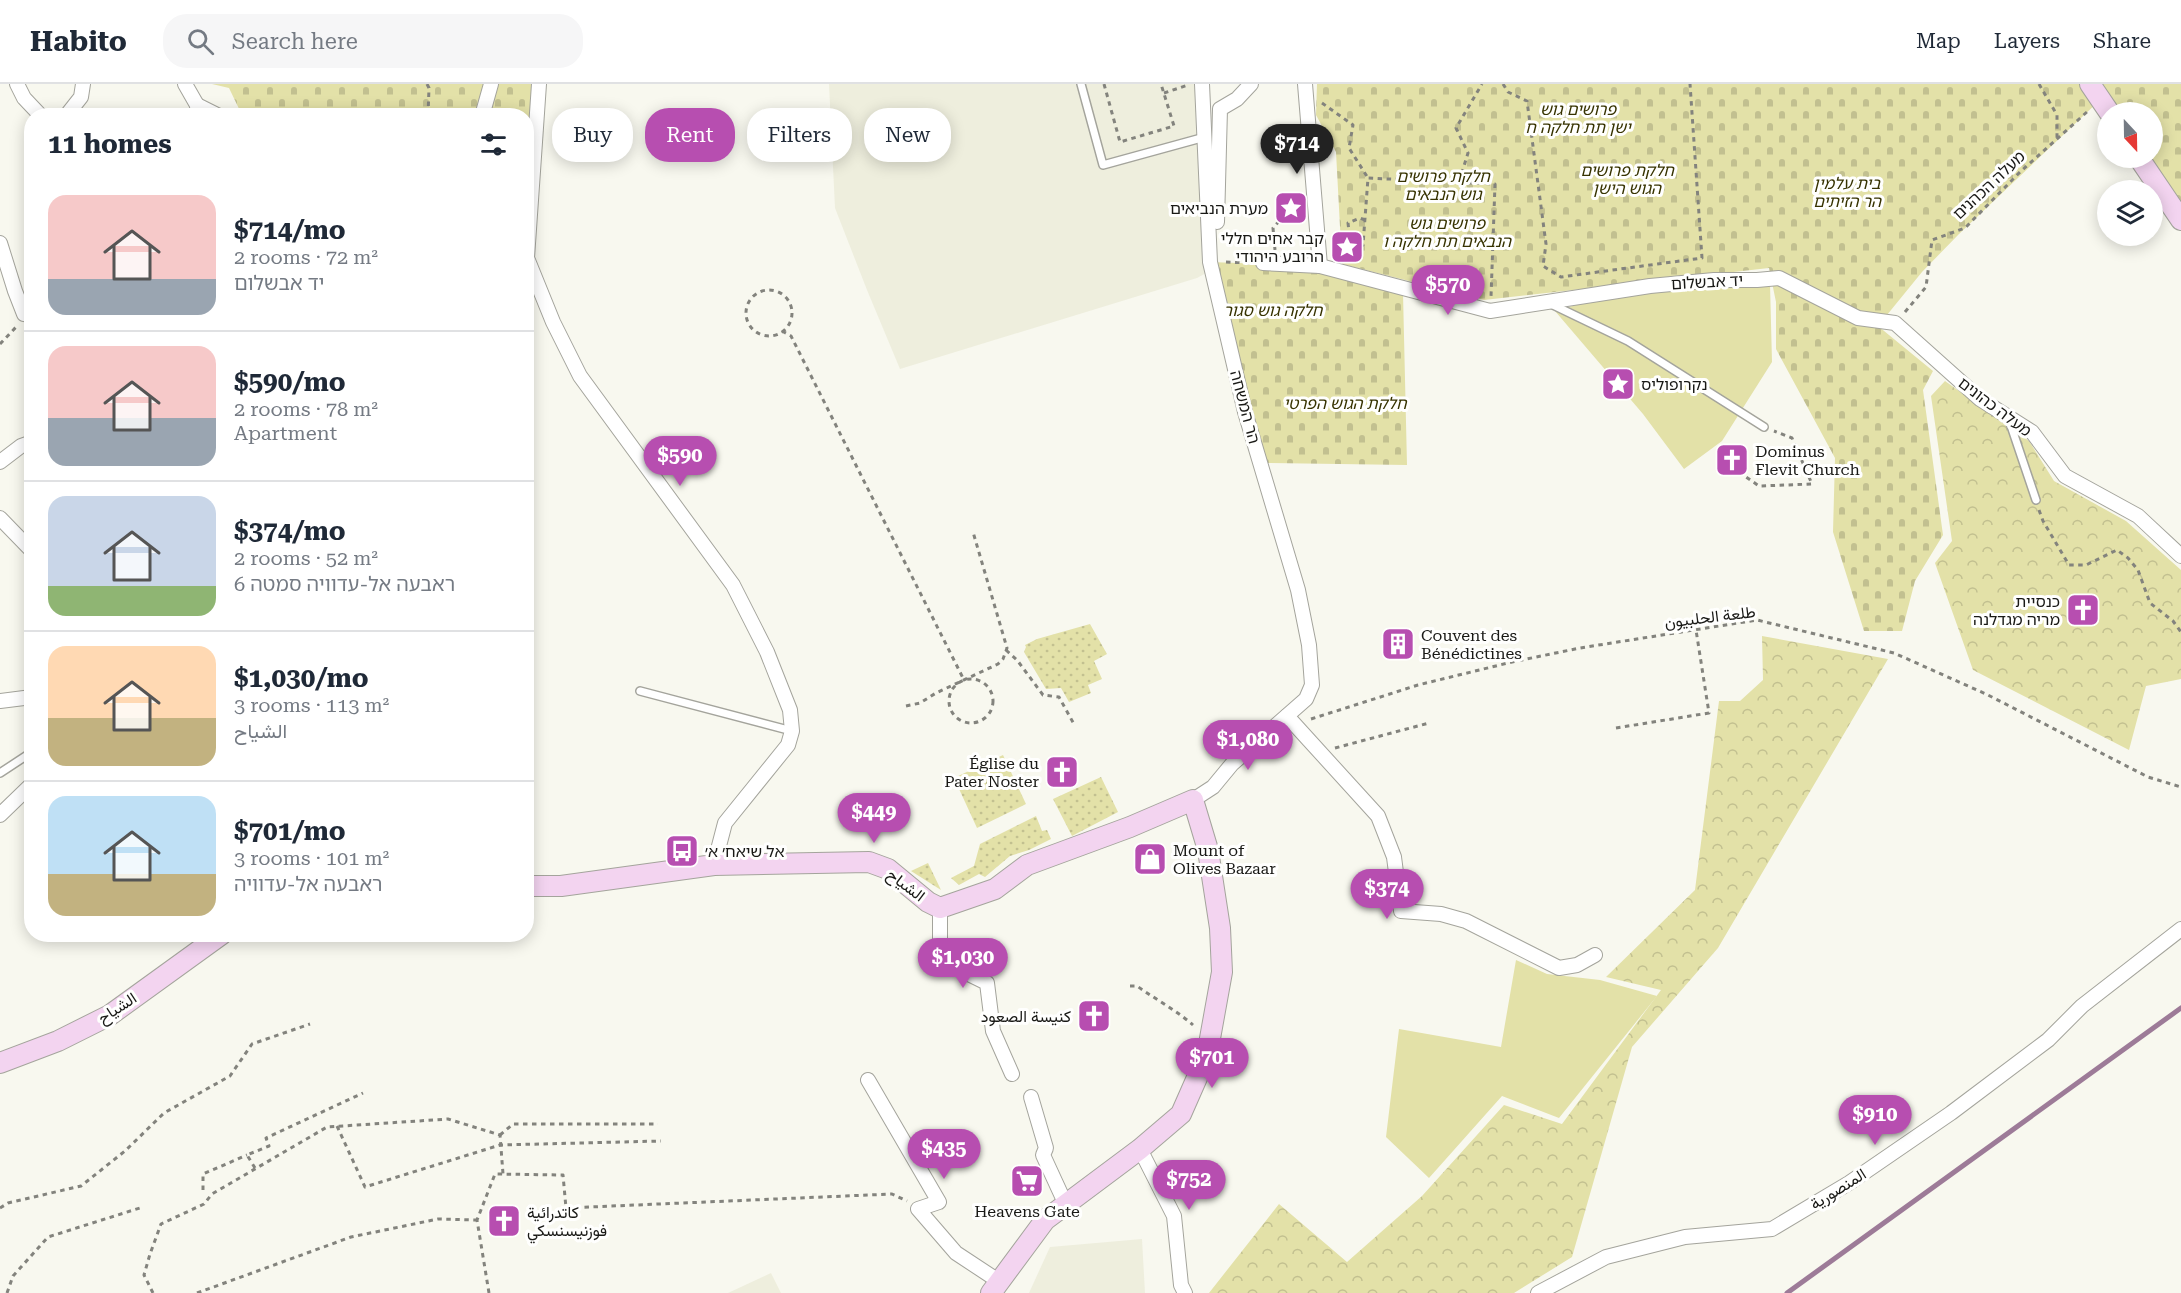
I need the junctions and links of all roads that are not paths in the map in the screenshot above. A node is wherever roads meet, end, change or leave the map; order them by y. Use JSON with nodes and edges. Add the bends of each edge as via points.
{"nodes":[{"id":1,"x":17,"y":84,"type":"edge"},
{"id":2,"x":83,"y":84,"type":"edge"},
{"id":3,"x":185,"y":84,"type":"edge"},
{"id":4,"x":490,"y":84,"type":"edge"},
{"id":5,"x":539,"y":84,"type":"edge"},
{"id":6,"x":1081,"y":84,"type":"edge"},
{"id":7,"x":1202,"y":84,"type":"edge"},
{"id":8,"x":1251,"y":84,"type":"edge"},
{"id":9,"x":1305,"y":88,"type":"edge"},
{"id":10,"x":33,"y":108,"type":"edge"},
{"id":11,"x":72,"y":108,"type":"edge"},
{"id":12,"x":197,"y":108,"type":"edge"},
{"id":13,"x":484,"y":108,"type":"edge"},
{"id":14,"x":1205,"y":137,"type":"junction"},
{"id":15,"x":534,"y":156,"type":"edge"},
{"id":16,"x":2146,"y":168,"type":"edge"},
{"id":17,"x":2181,"y":220,"type":"edge"},
{"id":18,"x":0,"y":243,"type":"edge"},
{"id":19,"x":1210,"y":262,"type":"junction"},
{"id":20,"x":1270,"y":263,"type":"road end"},
{"id":21,"x":1320,"y":266,"type":"junction"},
{"id":22,"x":534,"y":276,"type":"edge"},
{"id":23,"x":1549,"y":303,"type":"junction"},
{"id":24,"x":24,"y":307,"type":"edge"},
{"id":25,"x":1895,"y":323,"type":"joint"},
{"id":26,"x":2008,"y":417,"type":"junction"},
{"id":27,"x":1764,"y":427,"type":"road end"},
{"id":28,"x":24,"y":445,"type":"edge"},
{"id":29,"x":0,"y":462,"type":"edge"},
{"id":30,"x":2036,"y":500,"type":"road end"},
{"id":31,"x":0,"y":518,"type":"edge"},
{"id":32,"x":24,"y":543,"type":"edge"},
{"id":33,"x":2181,"y":556,"type":"edge"},
{"id":34,"x":640,"y":691,"type":"dead end"},
{"id":35,"x":24,"y":698,"type":"edge"},
{"id":36,"x":0,"y":701,"type":"edge"},
{"id":37,"x":1289,"y":720,"type":"junction"},
{"id":38,"x":792,"y":731,"type":"junction"},
{"id":39,"x":24,"y":757,"type":"edge"},
{"id":40,"x":0,"y":773,"type":"edge"},
{"id":41,"x":24,"y":792,"type":"edge"},
{"id":42,"x":1193,"y":800,"type":"junction"},
{"id":43,"x":0,"y":815,"type":"edge"},
{"id":44,"x":714,"y":865,"type":"junction"},
{"id":45,"x":534,"y":886,"type":"edge"},
{"id":46,"x":940,"y":908,"type":"junction"},
{"id":47,"x":2181,"y":929,"type":"edge"},
{"id":48,"x":211,"y":942,"type":"edge"},
{"id":49,"x":1595,"y":955,"type":"dead end"},
{"id":50,"x":0,"y":1063,"type":"edge"},
{"id":51,"x":1012,"y":1074,"type":"dead end"},
{"id":52,"x":868,"y":1080,"type":"dead end"},
{"id":53,"x":1031,"y":1097,"type":"dead end"},
{"id":54,"x":1140,"y":1149,"type":"junction"},
{"id":55,"x":1066,"y":1205,"type":"junction"},
{"id":56,"x":1180,"y":1278,"type":"junction"},
{"id":57,"x":996,"y":1287,"type":"edge"},
{"id":58,"x":1175,"y":1293,"type":"edge"},
{"id":59,"x":1185,"y":1293,"type":"edge"},
{"id":60,"x":1538,"y":1293,"type":"edge"}],
"edges":[{"from":1,"to":10,"type":"street"},
{"from":2,"to":11,"type":"street","via":[[81,97]]},
{"from":3,"to":12,"type":"street"},
{"from":4,"to":13,"type":"street"},
{"from":5,"to":15,"type":"street"},
{"from":6,"to":14,"type":"lane","via":[[1103,165]]},
{"from":7,"to":14,"type":"street","name":"הר המשחה"},
{"from":8,"to":19,"type":"street","via":[[1220,109],[1216,233]]},
{"from":9,"to":21,"type":"street"},
{"from":14,"to":19,"type":"street","name":"הר המשחה"},
{"from":16,"to":17,"type":"street"},
{"from":18,"to":24,"type":"street"},
{"from":19,"to":37,"type":"street","name":"הר המשחה","via":[[1245,412],[1298,590],[1310,645],[1312,685]]},
{"from":20,"to":21,"type":"street","name":"יד אבשלום"},
{"from":21,"to":23,"type":"street","name":"יד אבשלום","via":[[1490,311]]},
{"from":22,"to":38,"type":"street","via":[[580,376],[733,585],[767,652],[790,710]]},
{"from":23,"to":25,"type":"street","name":"יד אבשלום","via":[[1661,285],[1779,278],[1858,318]]},
{"from":23,"to":27,"type":"lane","via":[[1628,341]]},
{"from":25,"to":26,"type":"street","name":"מעלה כהונים","via":[[1980,399]]},
{"from":26,"to":30,"type":"lane"},
{"from":26,"to":33,"type":"street","name":"מעלה כהונים","via":[[2032,432],[2065,476],[2138,516]]},
{"from":28,"to":29,"type":"street"},
{"from":31,"to":32,"type":"street"},
{"from":34,"to":38,"type":"lane"},
{"from":35,"to":36,"type":"street"},
{"from":37,"to":42,"type":"street","name":"הר המשחה","via":[[1232,764],[1214,787]]},
{"from":37,"to":49,"type":"street","via":[[1378,816],[1394,857],[1401,912],[1441,914],[1466,921],[1559,968],[1577,965]]},
{"from":38,"to":44,"type":"street","via":[[788,745],[724,823]]},
{"from":39,"to":40,"type":"lane"},
{"from":41,"to":43,"type":"street"},
{"from":42,"to":46,"type":"street","name":"الشياح","via":[[1027,865],[995,889]]},
{"from":42,"to":54,"type":"street","via":[[1208,850],[1220,928],[1222,972],[1207,1055],[1181,1114]]},
{"from":44,"to":45,"type":"street","name":"الشياح"},
{"from":44,"to":46,"type":"street","name":"الشياح","via":[[869,862],[888,869]]},
{"from":46,"to":51,"type":"street","via":[[940,960],[987,983],[993,1031]]},
{"from":47,"to":60,"type":"street","name":"المنصورية","via":[[2082,1006],[2048,1040],[1951,1113],[1772,1229],[1685,1237],[1606,1257]]},
{"from":48,"to":50,"type":"street","name":"الشياح","via":[[110,1015],[58,1041]]},
{"from":52,"to":57,"type":"street","via":[[939,1202],[916,1207],[956,1253]]},
{"from":53,"to":55,"type":"street","via":[[1046,1148],[1043,1155]]},
{"from":54,"to":55,"type":"street"},
{"from":54,"to":56,"type":"street","via":[[1174,1216]]},
{"from":55,"to":57,"type":"street","via":[[1045,1220]]},
{"from":56,"to":58,"type":"street"},
{"from":56,"to":59,"type":"street"}]}
